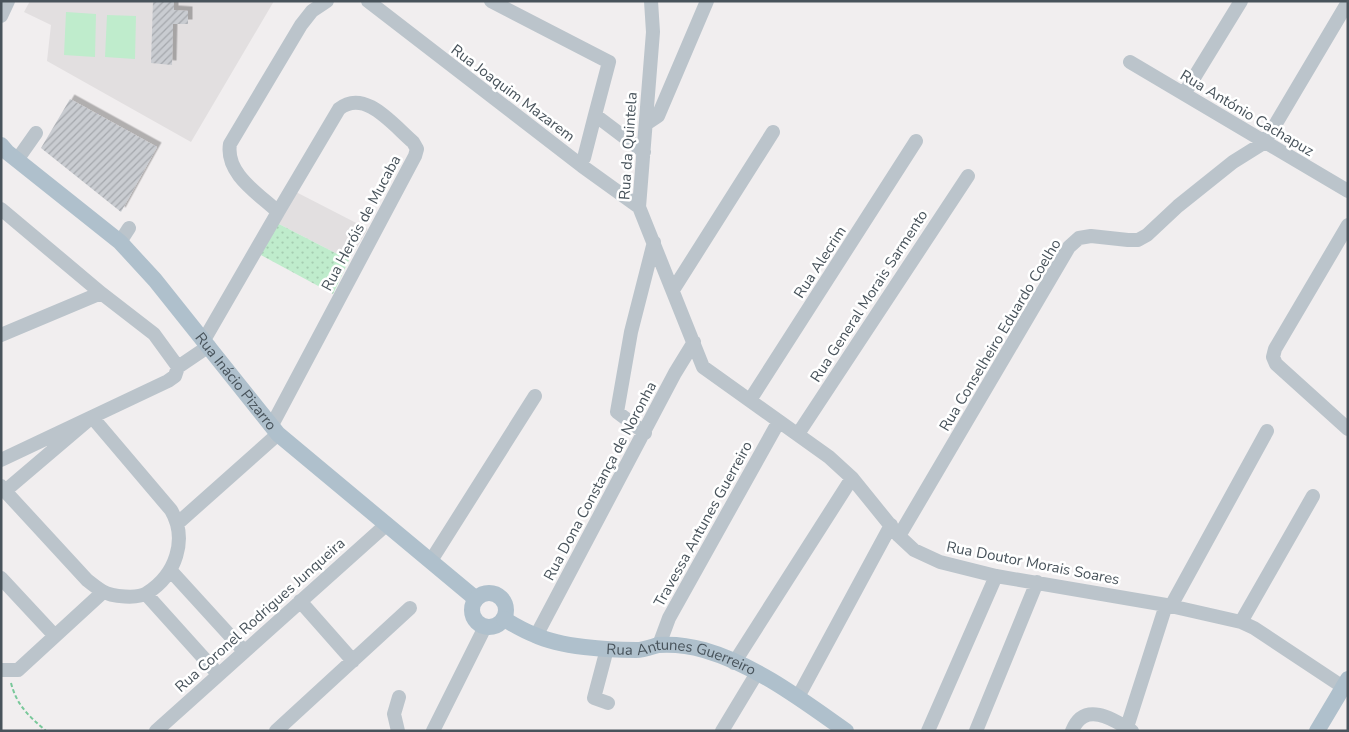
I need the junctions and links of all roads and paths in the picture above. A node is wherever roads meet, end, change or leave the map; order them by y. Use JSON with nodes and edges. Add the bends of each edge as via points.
{"nodes":[{"id":1,"x":8,"y":1,"type":"edge"},
{"id":2,"x":327,"y":1,"type":"edge"},
{"id":3,"x":368,"y":1,"type":"edge"},
{"id":4,"x":491,"y":1,"type":"edge"},
{"id":5,"x":651,"y":1,"type":"edge"},
{"id":6,"x":707,"y":1,"type":"edge"},
{"id":7,"x":1241,"y":1,"type":"edge"},
{"id":8,"x":1348,"y":2,"type":"edge"},
{"id":9,"x":1,"y":16,"type":"edge"},
{"id":10,"x":1130,"y":62,"type":"dead end"},
{"id":11,"x":1184,"y":94,"type":"junction"},
{"id":12,"x":595,"y":115,"type":"junction"},
{"id":13,"x":646,"y":124,"type":"junction"},
{"id":14,"x":773,"y":132,"type":"dead end"},
{"id":15,"x":36,"y":133,"type":"dead end"},
{"id":16,"x":916,"y":141,"type":"dead end"},
{"id":17,"x":1265,"y":142,"type":"junction"},
{"id":18,"x":7,"y":152,"type":"edge"},
{"id":19,"x":644,"y":152,"type":"junction"},
{"id":20,"x":584,"y":158,"type":"dead end"},
{"id":21,"x":968,"y":176,"type":"dead end"},
{"id":22,"x":1348,"y":191,"type":"edge"},
{"id":23,"x":640,"y":207,"type":"junction"},
{"id":24,"x":1,"y":209,"type":"edge"},
{"id":25,"x":278,"y":212,"type":"junction"},
{"id":26,"x":1348,"y":225,"type":"edge"},
{"id":27,"x":129,"y":228,"type":"dead end"},
{"id":28,"x":120,"y":242,"type":"junction"},
{"id":29,"x":654,"y":242,"type":"junction"},
{"id":30,"x":673,"y":290,"type":"junction"},
{"id":31,"x":101,"y":293,"type":"junction"},
{"id":32,"x":1,"y":335,"type":"edge"},
{"id":33,"x":694,"y":342,"type":"junction"},
{"id":34,"x":207,"y":343,"type":"junction"},
{"id":35,"x":178,"y":366,"type":"junction"},
{"id":36,"x":534,"y":396,"type":"dead end"},
{"id":37,"x":750,"y":400,"type":"junction"},
{"id":38,"x":92,"y":417,"type":"junction"},
{"id":39,"x":780,"y":421,"type":"junction"},
{"id":40,"x":275,"y":429,"type":"junction"},
{"id":41,"x":1348,"y":429,"type":"edge"},
{"id":42,"x":1267,"y":431,"type":"dead end"},
{"id":43,"x":645,"y":433,"type":"junction"},
{"id":44,"x":798,"y":434,"type":"junction"},
{"id":45,"x":1,"y":460,"type":"edge"},
{"id":46,"x":852,"y":478,"type":"junction"},
{"id":47,"x":3,"y":489,"type":"edge"},
{"id":48,"x":1313,"y":496,"type":"dead end"},
{"id":49,"x":178,"y":523,"type":"junction"},
{"id":50,"x":386,"y":524,"type":"junction"},
{"id":51,"x":895,"y":530,"type":"junction"},
{"id":52,"x":432,"y":559,"type":"junction"},
{"id":53,"x":171,"y":571,"type":"junction"},
{"id":54,"x":996,"y":576,"type":"junction"},
{"id":55,"x":1,"y":578,"type":"edge"},
{"id":56,"x":1037,"y":582,"type":"junction"},
{"id":57,"x":103,"y":592,"type":"junction"},
{"id":58,"x":146,"y":594,"type":"junction"},
{"id":59,"x":476,"y":599,"type":"junction"},
{"id":60,"x":300,"y":601,"type":"junction"},
{"id":61,"x":1168,"y":606,"type":"junction"},
{"id":62,"x":410,"y":608,"type":"dead end"},
{"id":63,"x":504,"y":619,"type":"junction"},
{"id":64,"x":1241,"y":622,"type":"junction"},
{"id":65,"x":485,"y":627,"type":"junction"},
{"id":66,"x":55,"y":636,"type":"junction"},
{"id":67,"x":536,"y":636,"type":"junction"},
{"id":68,"x":659,"y":645,"type":"junction"},
{"id":69,"x":607,"y":649,"type":"junction"},
{"id":70,"x":244,"y":651,"type":"junction"},
{"id":71,"x":353,"y":661,"type":"junction"},
{"id":72,"x":734,"y":662,"type":"junction"},
{"id":73,"x":9,"y":671,"type":"edge"},
{"id":74,"x":757,"y":673,"type":"junction"},
{"id":75,"x":218,"y":674,"type":"junction"},
{"id":76,"x":1346,"y":683,"type":"edge"},
{"id":77,"x":399,"y":697,"type":"dead end"},
{"id":78,"x":798,"y":697,"type":"junction"},
{"id":79,"x":608,"y":703,"type":"dead end"},
{"id":80,"x":162,"y":729,"type":"edge"},
{"id":81,"x":1129,"y":729,"type":"edge"},
{"id":82,"x":46,"y":731,"type":"edge"},
{"id":83,"x":276,"y":731,"type":"edge"},
{"id":84,"x":398,"y":731,"type":"edge"},
{"id":85,"x":433,"y":731,"type":"edge"},
{"id":86,"x":722,"y":731,"type":"edge"},
{"id":87,"x":846,"y":731,"type":"edge"},
{"id":88,"x":928,"y":731,"type":"edge"},
{"id":89,"x":976,"y":731,"type":"edge"},
{"id":90,"x":1072,"y":731,"type":"edge"},
{"id":91,"x":1317,"y":731,"type":"edge"}],
"edges":[{"from":1,"to":9,"type":"street"},
{"from":2,"to":25,"type":"street","via":[[312,11],[301,25],[230,144],[229,161],[236,173]]},
{"from":3,"to":23,"type":"street","name":"Rua Joaquim Mazarem","via":[[602,182]]},
{"from":4,"to":12,"type":"street","via":[[609,62]]},
{"from":5,"to":13,"type":"street","name":"Rua da Quintela"},
{"from":6,"to":13,"type":"street","via":[[658,116]]},
{"from":7,"to":11,"type":"street"},
{"from":8,"to":17,"type":"street"},
{"from":10,"to":11,"type":"street","name":"Rua António Cachapuz"},
{"from":11,"to":17,"type":"street","name":"Rua António Cachapuz"},
{"from":12,"to":19,"type":"street"},
{"from":12,"to":20,"type":"street"},
{"from":13,"to":19,"type":"street","name":"Rua da Quintela"},
{"from":14,"to":30,"type":"street"},
{"from":15,"to":18,"type":"street"},
{"from":16,"to":37,"type":"street","name":"Rua Alecrim"},
{"from":17,"to":22,"type":"street","name":"Rua António Cachapuz"},
{"from":17,"to":51,"type":"street","name":"Rua Conselheiro Eduardo Coelho","via":[[1233,162],[1138,240],[1091,236],[1079,238],[1070,247]]},
{"from":18,"to":28,"type":"main road","name":"Rua Inácio Pizarro"},
{"from":19,"to":23,"type":"street","name":"Rua da Quintela"},
{"from":21,"to":44,"type":"street","name":"Rua General Morais Sarmento"},
{"from":23,"to":29,"type":"street","name":"Rua da Quintela"},
{"from":24,"to":31,"type":"street"},
{"from":25,"to":34,"type":"street"},
{"from":25,"to":40,"type":"street","name":"Rua Heróis de Mucaba","via":[[339,109],[346,103],[358,101],[368,104],[413,142],[416,149],[411,164]]},
{"from":26,"to":41,"type":"street","via":[[1273,357],[1276,364]]},
{"from":27,"to":28,"type":"street"},
{"from":28,"to":34,"type":"main road","name":"Rua Inácio Pizarro"},
{"from":29,"to":30,"type":"street","name":"Rua da Quintela"},
{"from":29,"to":43,"type":"street","via":[[631,332],[617,412]]},
{"from":30,"to":33,"type":"street","name":"Rua da Quintela"},
{"from":31,"to":32,"type":"street"},
{"from":31,"to":35,"type":"street","via":[[154,334]]},
{"from":33,"to":37,"type":"street","name":"Rua Doutor Morais Soares","via":[[704,367]]},
{"from":33,"to":43,"type":"street","name":"Rua Dona Constança de Noronha","via":[[675,372]]},
{"from":34,"to":35,"type":"street"},
{"from":34,"to":40,"type":"main road","name":"Rua Inácio Pizarro"},
{"from":35,"to":38,"type":"street","via":[[175,376],[168,381]]},
{"from":36,"to":52,"type":"street"},
{"from":37,"to":39,"type":"street","name":"Rua Doutor Morais Soares"},
{"from":38,"to":45,"type":"street"},
{"from":38,"to":47,"type":"street"},
{"from":38,"to":49,"type":"street","via":[[171,510]]},
{"from":39,"to":44,"type":"street","name":"Rua Doutor Morais Soares"},
{"from":39,"to":68,"type":"street","name":"Travessa Antunes Guerreiro","via":[[669,618]]},
{"from":40,"to":49,"type":"street"},
{"from":40,"to":50,"type":"main road","name":"Rua Inácio Pizarro"},
{"from":42,"to":61,"type":"street"},
{"from":43,"to":67,"type":"street","name":"Rua Dona Constança de Noronha"},
{"from":44,"to":46,"type":"street","name":"Rua Doutor Morais Soares"},
{"from":46,"to":51,"type":"street","name":"Rua Doutor Morais Soares"},
{"from":46,"to":72,"type":"street"},
{"from":47,"to":57,"type":"street","via":[[87,580]]},
{"from":48,"to":64,"type":"street"},
{"from":49,"to":53,"type":"street","via":[[177,556]]},
{"from":50,"to":52,"type":"main road","name":"Rua Inácio Pizarro"},
{"from":50,"to":60,"type":"street","name":"Rua Coronel Rodrigues Junqueira"},
{"from":51,"to":54,"type":"street","name":"Rua Doutor Morais Soares","via":[[914,550],[940,562]]},
{"from":51,"to":78,"type":"street","name":"Rua Conselheiro Eduardo Coelho"},
{"from":52,"to":59,"type":"main road","name":"Rua Inácio Pizarro"},
{"from":53,"to":58,"type":"street"},
{"from":53,"to":70,"type":"street"},
{"from":54,"to":56,"type":"street","name":"Rua Doutor Morais Soares"},
{"from":54,"to":88,"type":"street"},
{"from":55,"to":66,"type":"street"},
{"from":56,"to":61,"type":"street","name":"Rua Doutor Morais Soares"},
{"from":56,"to":89,"type":"street"},
{"from":57,"to":58,"type":"street","via":[[129,596]]},
{"from":57,"to":66,"type":"street"},
{"from":58,"to":75,"type":"street"},
{"from":59,"to":63,"type":"main road","via":[[490,593],[500,596],[506,604]]},
{"from":59,"to":65,"type":"main road","via":[[472,613]]},
{"from":60,"to":70,"type":"street","name":"Rua Coronel Rodrigues Junqueira"},
{"from":60,"to":71,"type":"street"},
{"from":61,"to":64,"type":"street","name":"Rua Doutor Morais Soares"},
{"from":61,"to":81,"type":"street"},
{"from":62,"to":71,"type":"street"},
{"from":63,"to":65,"type":"main road","via":[[496,626]]},
{"from":63,"to":67,"type":"main road","name":"Rua Antunes Guerreiro"},
{"from":64,"to":76,"type":"street","name":"Rua Doutor Morais Soares"},
{"from":65,"to":85,"type":"street"},
{"from":66,"to":73,"type":"street"},
{"from":67,"to":69,"type":"main road","name":"Rua Antunes Guerreiro"},
{"from":68,"to":69,"type":"main road","name":"Rua Antunes Guerreiro","via":[[639,650]]},
{"from":68,"to":72,"type":"main road","name":"Rua Antunes Guerreiro","via":[[704,650]]},
{"from":69,"to":79,"type":"street","via":[[594,698]]},
{"from":70,"to":75,"type":"street","name":"Rua Coronel Rodrigues Junqueira"},
{"from":71,"to":83,"type":"street"},
{"from":72,"to":74,"type":"main road","name":"Rua Antunes Guerreiro"},
{"from":73,"to":82,"type":"path","via":[[16,700],[24,712]]},
{"from":74,"to":78,"type":"main road","name":"Rua Antunes Guerreiro"},
{"from":74,"to":86,"type":"street"},
{"from":75,"to":80,"type":"street","name":"Rua Coronel Rodrigues Junqueira"},
{"from":76,"to":91,"type":"main road"},
{"from":77,"to":84,"type":"street","via":[[394,714]]},
{"from":78,"to":87,"type":"main road","name":"Rua Antunes Guerreiro"},
{"from":81,"to":90,"type":"street","via":[[1090,713],[1082,716]]}]}
